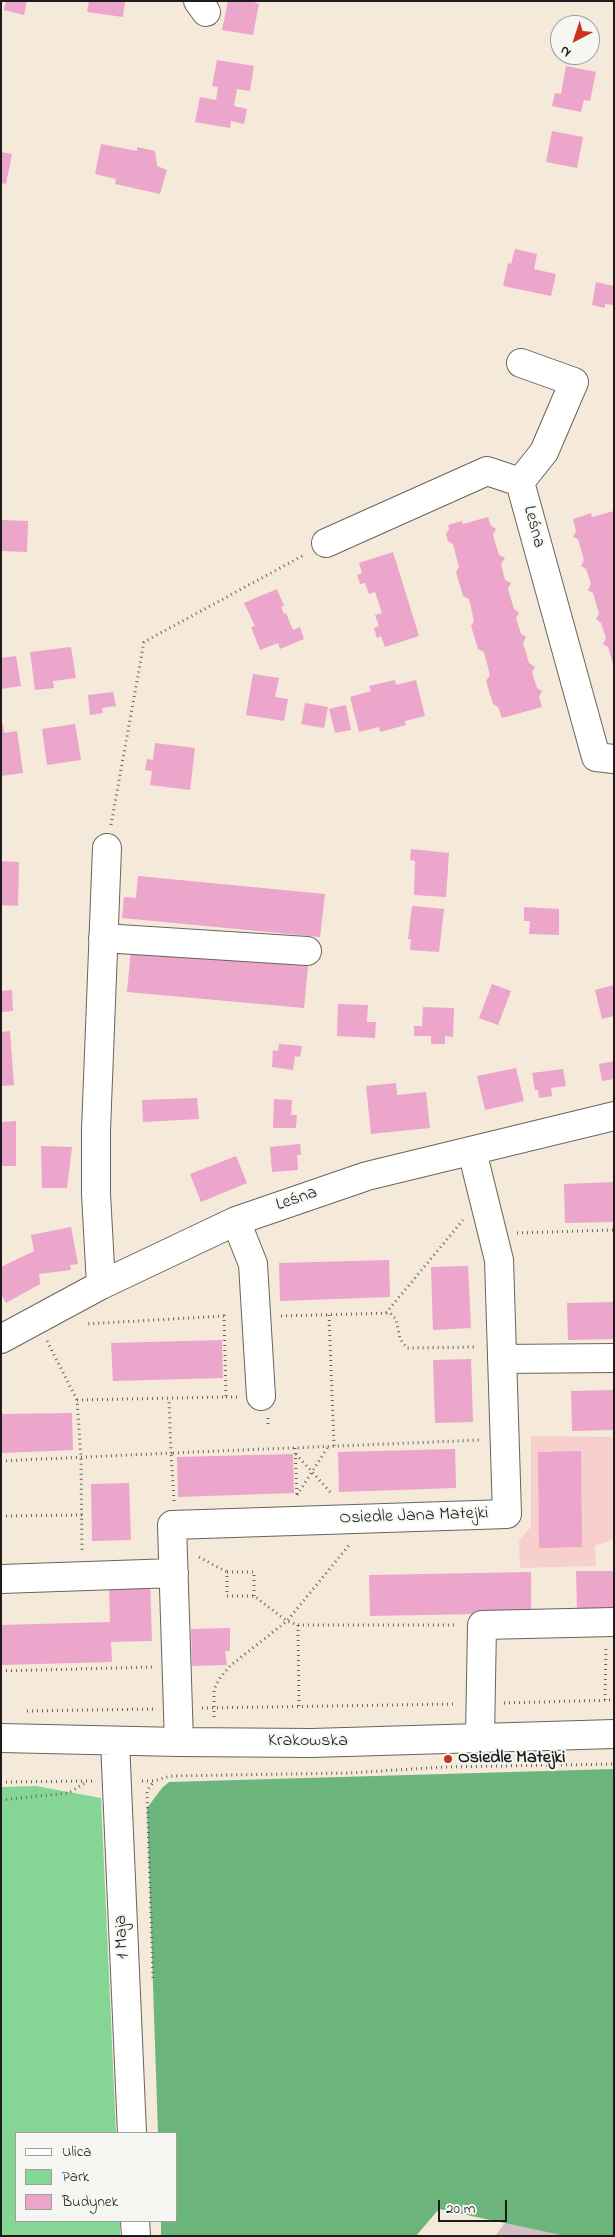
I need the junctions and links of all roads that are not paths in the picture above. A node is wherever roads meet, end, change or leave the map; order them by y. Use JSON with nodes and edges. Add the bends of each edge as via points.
{"nodes":[{"id":1,"x":521,"y":363,"type":"dead end"},
{"id":2,"x":520,"y":482,"type":"junction"},
{"id":3,"x":326,"y":543,"type":"road end"},
{"id":4,"x":614,"y":759,"type":"edge"},
{"id":5,"x":107,"y":848,"type":"road end"},
{"id":6,"x":103,"y":938,"type":"junction"},
{"id":7,"x":307,"y":951,"type":"dead end"},
{"id":8,"x":614,"y":1116,"type":"edge"},
{"id":9,"x":472,"y":1151,"type":"junction"},
{"id":10,"x":236,"y":1221,"type":"junction"},
{"id":11,"x":101,"y":1285,"type":"junction"},
{"id":12,"x":1,"y":1339,"type":"edge"},
{"id":13,"x":502,"y":1353,"type":"junction"},
{"id":14,"x":614,"y":1358,"type":"edge"},
{"id":15,"x":261,"y":1396,"type":"dead end"},
{"id":16,"x":174,"y":1574,"type":"junction"},
{"id":17,"x":1,"y":1579,"type":"edge"},
{"id":18,"x":610,"y":1622,"type":"edge"},
{"id":19,"x":614,"y":1734,"type":"edge"},
{"id":20,"x":1,"y":1738,"type":"edge"},
{"id":21,"x":480,"y":1738,"type":"junction"},
{"id":22,"x":114,"y":1741,"type":"junction"},
{"id":23,"x":180,"y":1742,"type":"junction"},
{"id":24,"x":132,"y":2132,"type":"edge"},
{"id":25,"x":135,"y":2222,"type":"edge"},
{"id":26,"x":136,"y":2236,"type":"edge"}],
"edges":[{"from":1,"to":2,"type":"street","via":[[574,382],[544,452]]},
{"from":2,"to":3,"type":"street","name":"Leśna","via":[[487,471]]},
{"from":2,"to":4,"type":"street","name":"Leśna","via":[[596,757]]},
{"from":5,"to":6,"type":"street"},
{"from":6,"to":7,"type":"street"},
{"from":6,"to":11,"type":"street","via":[[96,1130]]},
{"from":8,"to":9,"type":"street","name":"Leśna"},
{"from":9,"to":10,"type":"street","name":"Leśna","via":[[367,1176]]},
{"from":9,"to":13,"type":"street","name":"Osiedle Jana Matejki","via":[[499,1260]]},
{"from":10,"to":11,"type":"street","name":"Leśna"},
{"from":10,"to":15,"type":"street","via":[[253,1264]]},
{"from":11,"to":12,"type":"street","name":"Leśna"},
{"from":13,"to":14,"type":"street"},
{"from":13,"to":16,"type":"street","name":"Osiedle Jana Matejki","via":[[507,1514],[172,1525]]},
{"from":16,"to":17,"type":"street"},
{"from":16,"to":23,"type":"street","name":"Osiedle Jana Matejki"},
{"from":18,"to":21,"type":"street","via":[[482,1626]]},
{"from":19,"to":21,"type":"street","name":"Krakowska"},
{"from":20,"to":22,"type":"street","name":"Krakowska"},
{"from":21,"to":23,"type":"street","name":"Krakowska","via":[[312,1743]]},
{"from":22,"to":23,"type":"street","name":"Krakowska"},
{"from":22,"to":24,"type":"street","name":"1 Maja"},
{"from":25,"to":26,"type":"street"}]}
